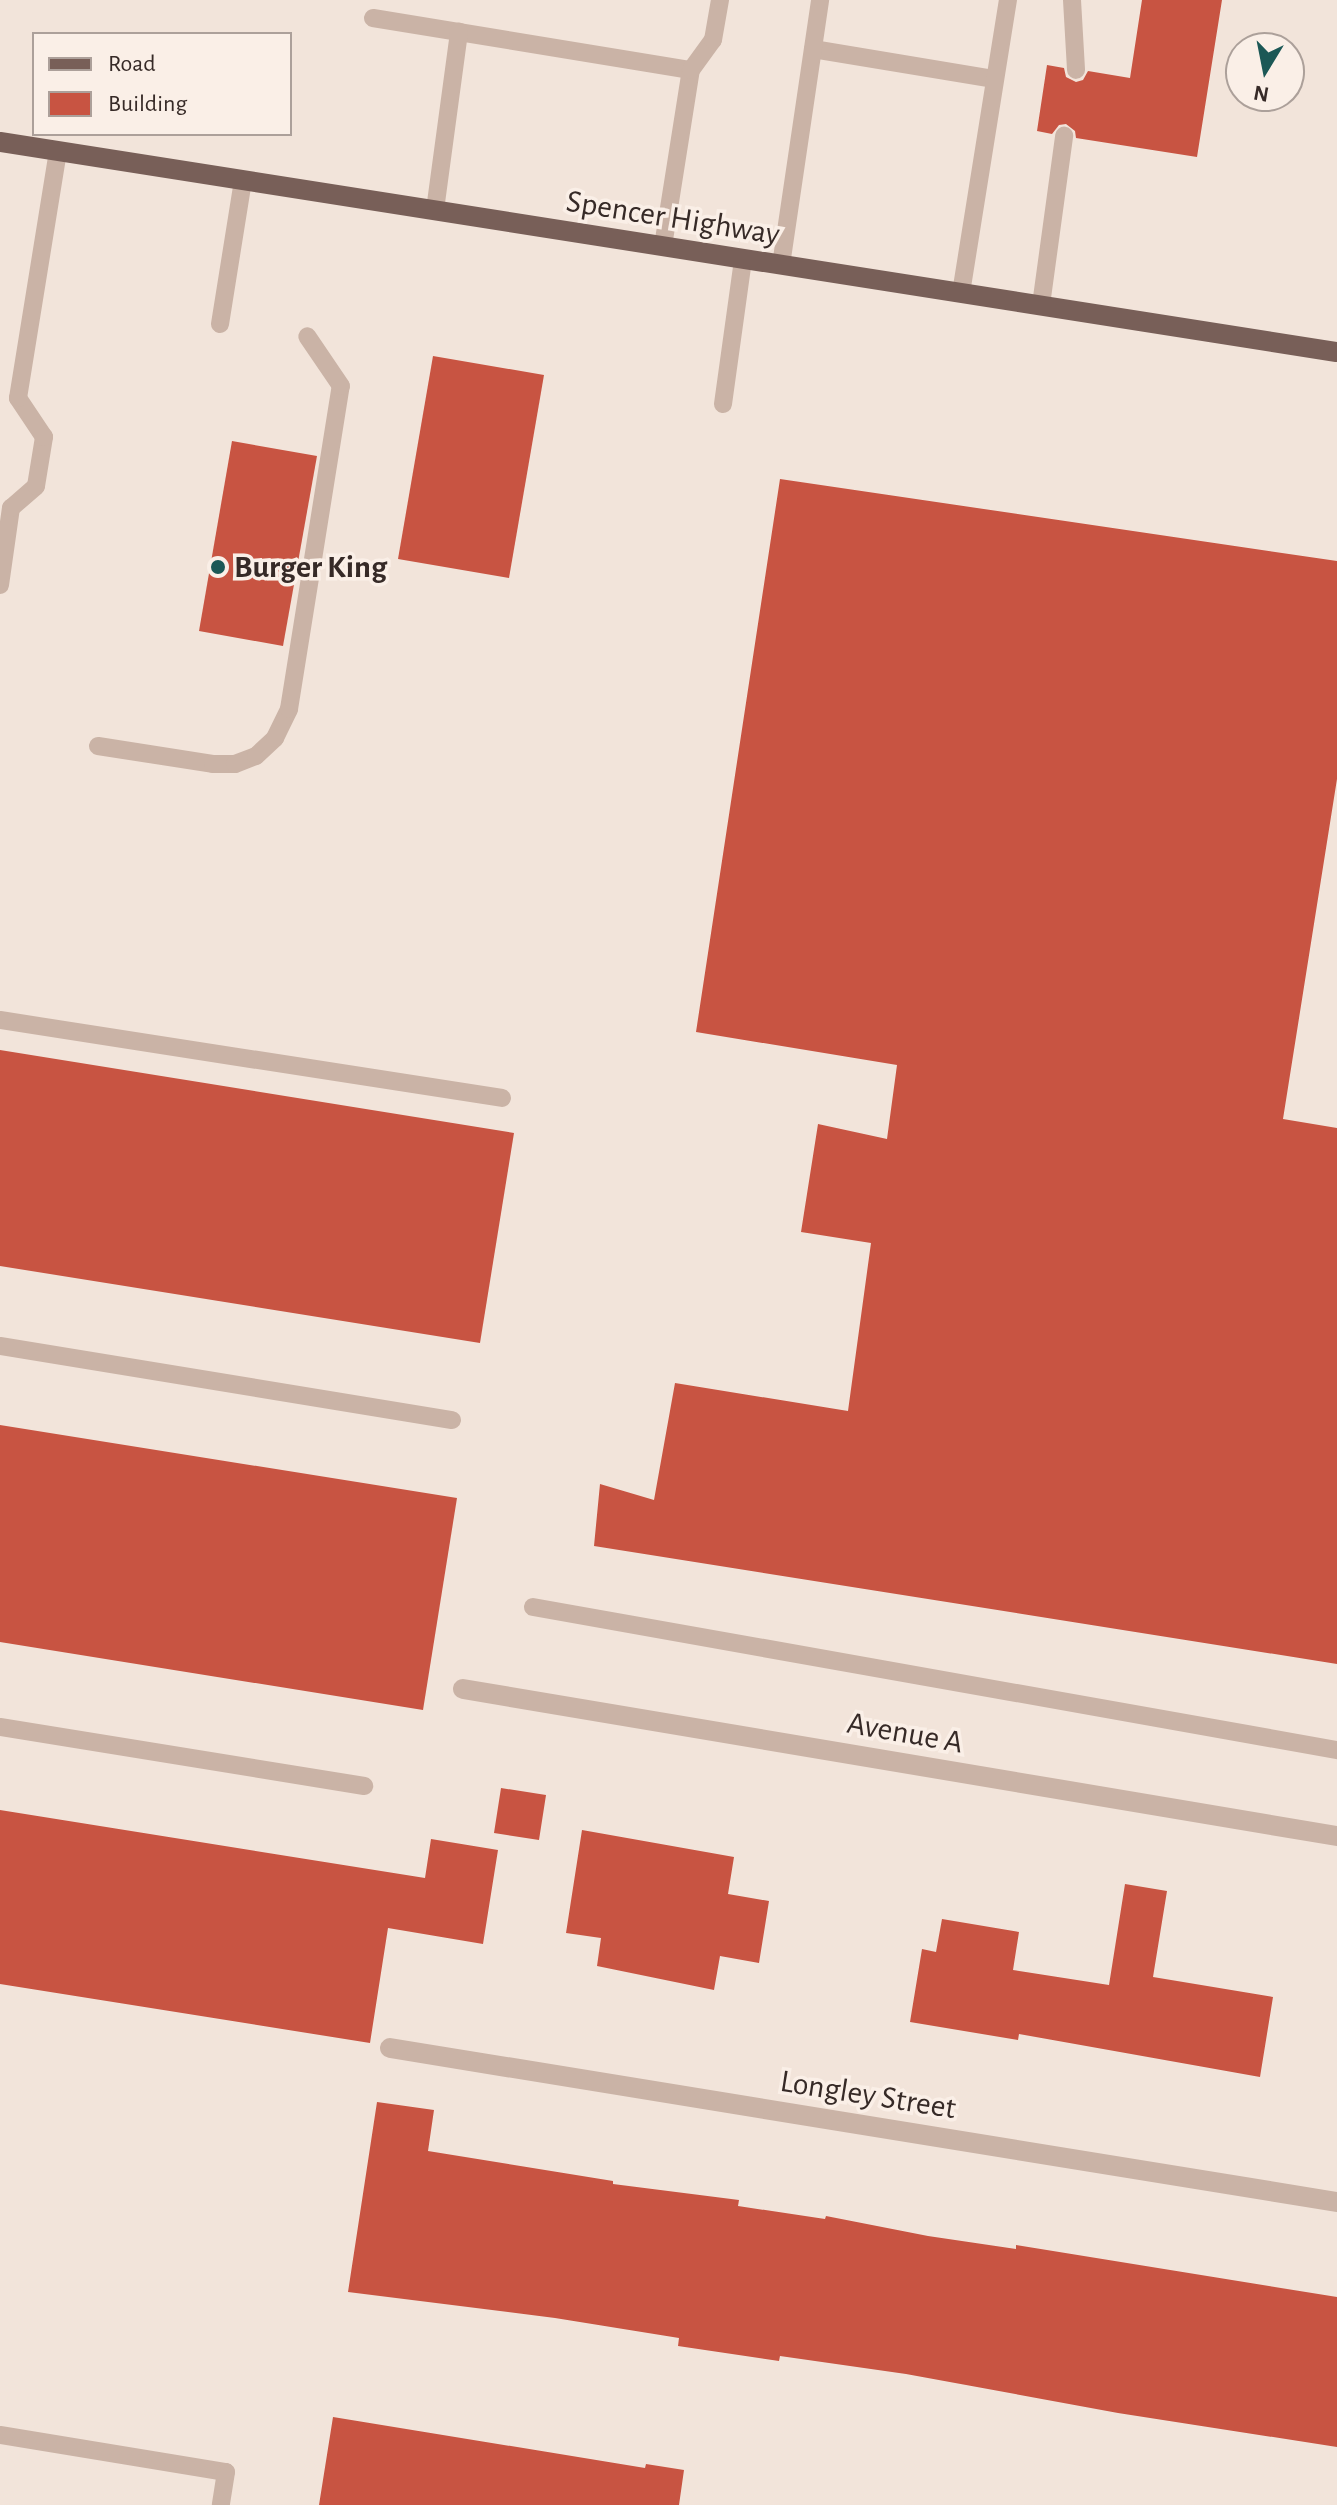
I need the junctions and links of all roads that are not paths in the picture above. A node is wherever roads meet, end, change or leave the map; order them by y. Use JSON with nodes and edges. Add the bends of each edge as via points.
{"nodes":[{"id":1,"x":720,"y":0,"type":"edge"},
{"id":2,"x":820,"y":0,"type":"edge"},
{"id":3,"x":1008,"y":0,"type":"edge"},
{"id":4,"x":1072,"y":0,"type":"edge"},
{"id":5,"x":373,"y":18,"type":"dead end"},
{"id":6,"x":459,"y":32,"type":"junction"},
{"id":7,"x":813,"y":49,"type":"junction"},
{"id":8,"x":691,"y":70,"type":"junction"},
{"id":9,"x":1076,"y":70,"type":"dead end"},
{"id":10,"x":995,"y":79,"type":"junction"},
{"id":11,"x":1064,"y":136,"type":"dead end"},
{"id":12,"x":0,"y":142,"type":"edge"},
{"id":13,"x":58,"y":151,"type":"junction"},
{"id":14,"x":243,"y":180,"type":"junction"},
{"id":15,"x":435,"y":210,"type":"junction"},
{"id":16,"x":663,"y":246,"type":"junction"},
{"id":17,"x":743,"y":259,"type":"junction"},
{"id":18,"x":781,"y":265,"type":"junction"},
{"id":19,"x":961,"y":293,"type":"junction"},
{"id":20,"x":1041,"y":305,"type":"junction"},
{"id":21,"x":220,"y":324,"type":"dead end"},
{"id":22,"x":307,"y":336,"type":"dead end"},
{"id":23,"x":1337,"y":352,"type":"edge"},
{"id":24,"x":723,"y":404,"type":"dead end"},
{"id":25,"x":0,"y":585,"type":"edge"},
{"id":26,"x":98,"y":746,"type":"dead end"},
{"id":27,"x":0,"y":1020,"type":"edge"},
{"id":28,"x":502,"y":1098,"type":"dead end"},
{"id":29,"x":0,"y":1346,"type":"edge"},
{"id":30,"x":452,"y":1420,"type":"dead end"},
{"id":31,"x":533,"y":1607,"type":"dead end"},
{"id":32,"x":463,"y":1689,"type":"dead end"},
{"id":33,"x":0,"y":1727,"type":"edge"},
{"id":34,"x":1337,"y":1750,"type":"edge"},
{"id":35,"x":364,"y":1786,"type":"dead end"},
{"id":36,"x":1337,"y":1836,"type":"edge"},
{"id":37,"x":390,"y":2048,"type":"dead end"},
{"id":38,"x":1337,"y":2202,"type":"edge"},
{"id":39,"x":0,"y":2435,"type":"edge"},
{"id":40,"x":221,"y":2505,"type":"edge"}],
"edges":[{"from":1,"to":8,"type":"lane","via":[[713,40]]},
{"from":2,"to":7,"type":"lane"},
{"from":3,"to":10,"type":"lane"},
{"from":4,"to":9,"type":"lane"},
{"from":5,"to":6,"type":"lane"},
{"from":6,"to":8,"type":"lane"},
{"from":6,"to":15,"type":"lane"},
{"from":7,"to":10,"type":"lane"},
{"from":7,"to":18,"type":"lane"},
{"from":8,"to":16,"type":"lane"},
{"from":10,"to":19,"type":"lane"},
{"from":11,"to":20,"type":"lane"},
{"from":12,"to":13,"type":"main road","name":"Spencer Highway"},
{"from":13,"to":14,"type":"main road","name":"Spencer Highway"},
{"from":13,"to":25,"type":"lane","via":[[18,398],[44,437],[36,486],[11,508]]},
{"from":14,"to":15,"type":"main road","name":"Spencer Highway"},
{"from":14,"to":21,"type":"lane"},
{"from":15,"to":16,"type":"main road","name":"Spencer Highway"},
{"from":16,"to":17,"type":"main road","name":"Spencer Highway"},
{"from":17,"to":18,"type":"main road","name":"Spencer Highway"},
{"from":17,"to":24,"type":"lane"},
{"from":18,"to":19,"type":"main road","name":"Spencer Highway"},
{"from":19,"to":20,"type":"main road","name":"Spencer Highway"},
{"from":20,"to":23,"type":"main road","name":"Spencer Highway"},
{"from":22,"to":26,"type":"lane","via":[[341,386],[289,709],[275,738],[256,756],[235,764]]},
{"from":27,"to":28,"type":"lane"},
{"from":29,"to":30,"type":"lane"},
{"from":31,"to":34,"type":"lane"},
{"from":32,"to":36,"type":"street","name":"Avenue A"},
{"from":33,"to":35,"type":"lane"},
{"from":37,"to":38,"type":"street","name":"Longley Street"},
{"from":39,"to":40,"type":"lane","via":[[226,2472]]}]}
